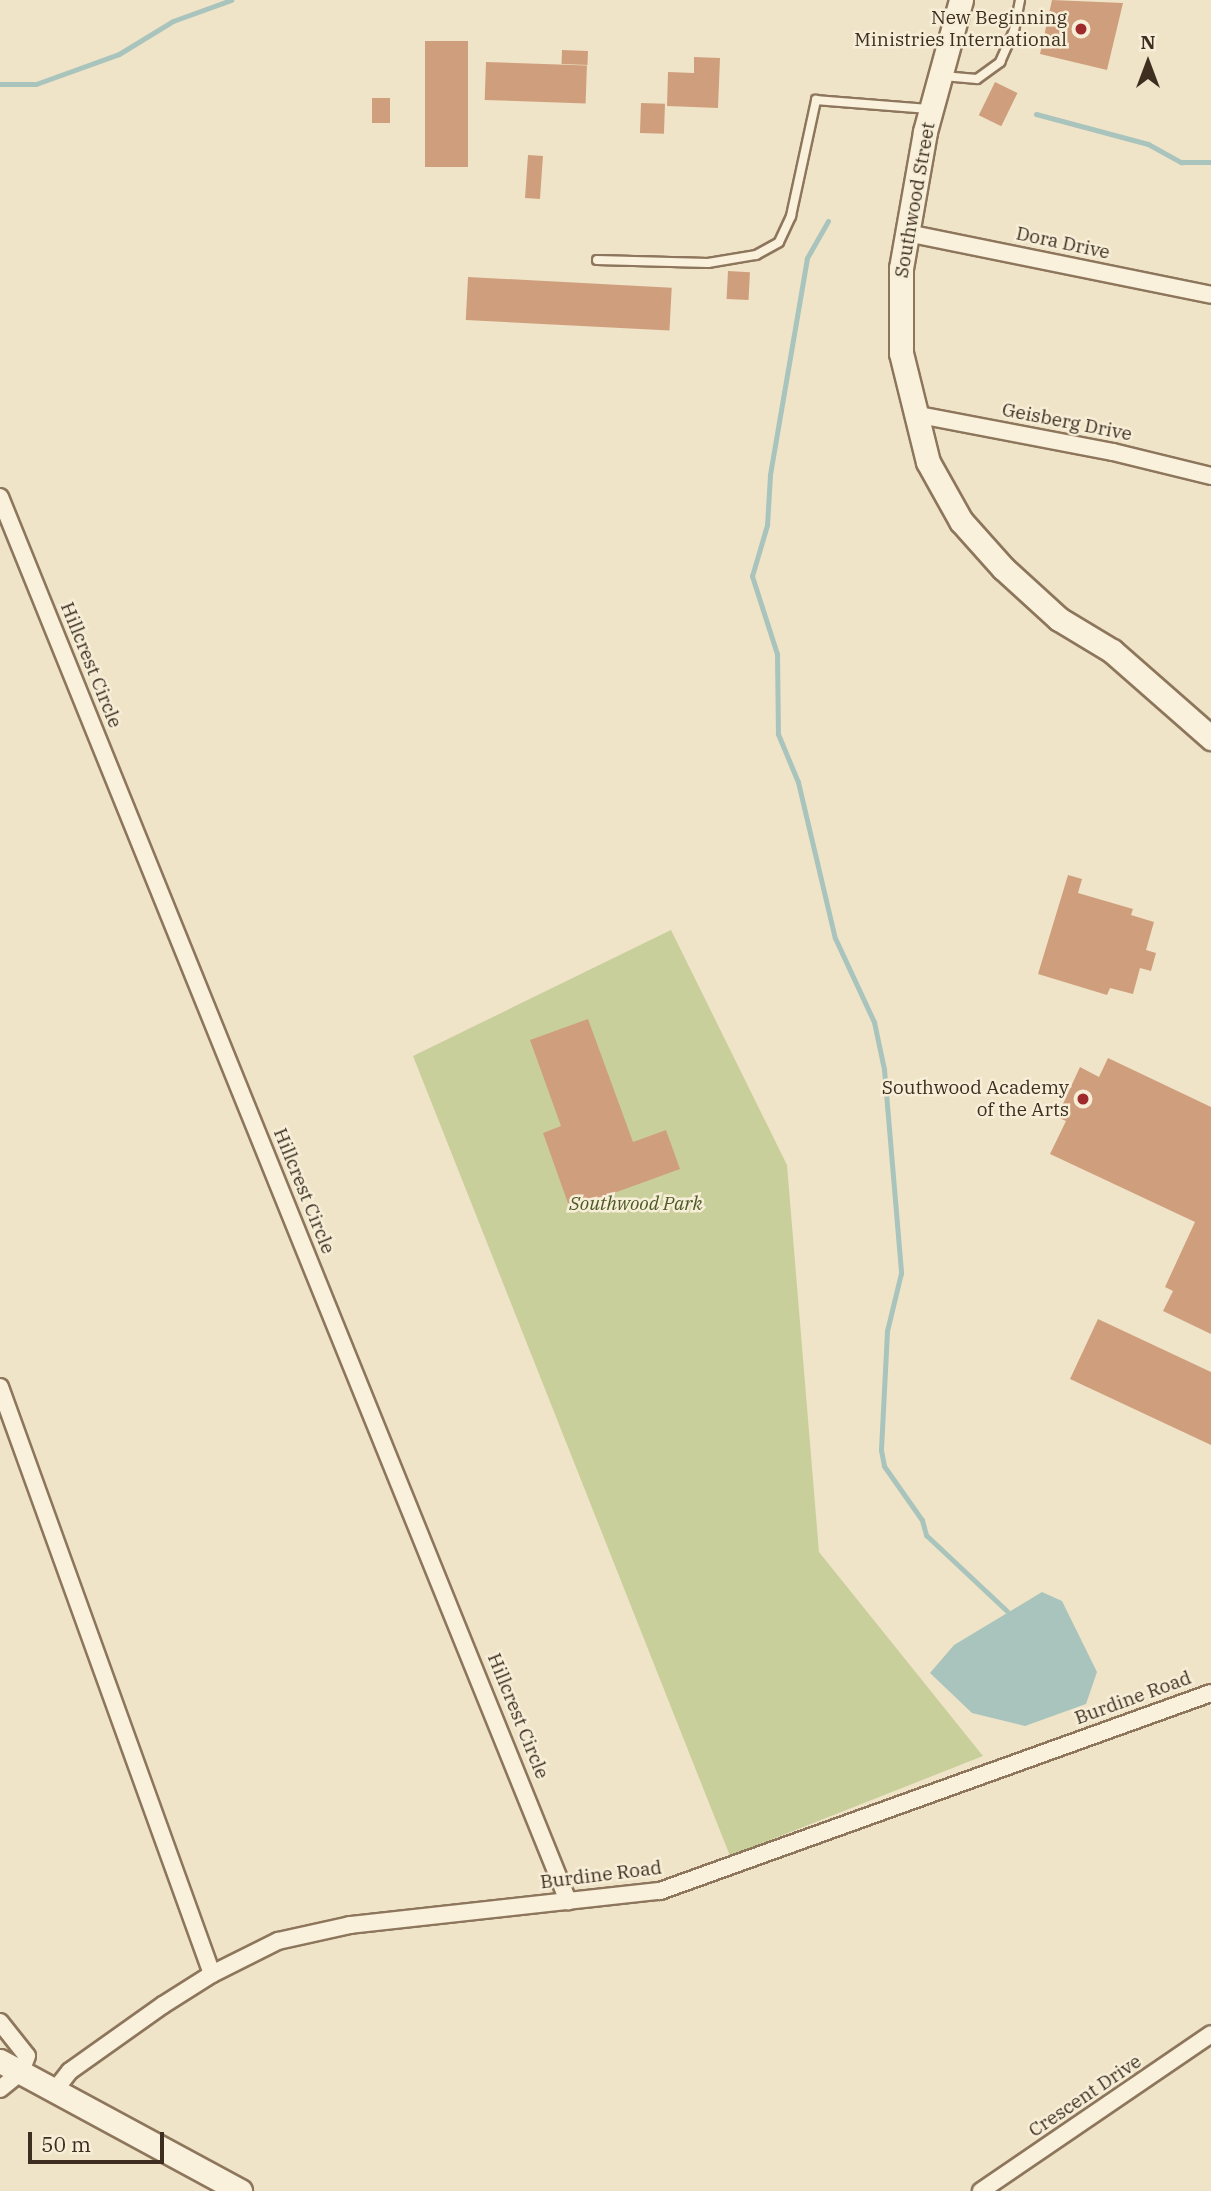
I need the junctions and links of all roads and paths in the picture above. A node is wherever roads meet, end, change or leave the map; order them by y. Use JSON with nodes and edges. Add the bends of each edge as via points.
{"nodes":[{"id":1,"x":961,"y":0,"type":"edge"},
{"id":2,"x":1020,"y":0,"type":"edge"},
{"id":3,"x":940,"y":76,"type":"junction"},
{"id":4,"x":931,"y":109,"type":"junction"},
{"id":5,"x":907,"y":233,"type":"junction"},
{"id":6,"x":597,"y":260,"type":"dead end"},
{"id":7,"x":1211,"y":295,"type":"edge"},
{"id":8,"x":914,"y":414,"type":"junction"},
{"id":9,"x":1211,"y":476,"type":"edge"},
{"id":10,"x":0,"y":497,"type":"edge"},
{"id":11,"x":1211,"y":738,"type":"edge"},
{"id":12,"x":0,"y":1387,"type":"edge"},
{"id":13,"x":1211,"y":1693,"type":"edge"},
{"id":14,"x":568,"y":1901,"type":"junction"},
{"id":15,"x":212,"y":1974,"type":"junction"},
{"id":16,"x":0,"y":2022,"type":"edge"},
{"id":17,"x":1211,"y":2034,"type":"edge"},
{"id":18,"x":0,"y":2061,"type":"edge"},
{"id":19,"x":21,"y":2072,"type":"junction"},
{"id":20,"x":0,"y":2089,"type":"edge"},
{"id":21,"x":55,"y":2090,"type":"junction"},
{"id":22,"x":240,"y":2191,"type":"edge"},
{"id":23,"x":981,"y":2191,"type":"edge"}],
"edges":[{"from":1,"to":3,"type":"street","name":"Southwood Street"},
{"from":2,"to":3,"type":"lane","via":[[1014,31],[1000,62],[977,79]]},
{"from":3,"to":4,"type":"street","name":"Southwood Street"},
{"from":4,"to":5,"type":"street","name":"Southwood Street"},
{"from":4,"to":6,"type":"lane","via":[[816,100],[791,216],[779,242],[756,255],[708,263]]},
{"from":5,"to":7,"type":"street","name":"Dora Drive"},
{"from":5,"to":8,"type":"street","name":"Southwood Street","via":[[901,268],[901,353]]},
{"from":8,"to":9,"type":"street","name":"Geisberg Drive"},
{"from":8,"to":11,"type":"street","name":"Southwood Street","via":[[928,462],[961,521],[1003,568],[1059,619],[1112,651]]},
{"from":10,"to":14,"type":"street","name":"Hillcrest Circle"},
{"from":12,"to":15,"type":"street"},
{"from":13,"to":14,"type":"street","name":"Burdine Road","via":[[713,1875],[660,1891]]},
{"from":14,"to":15,"type":"street","name":"Burdine Road","via":[[323,1930],[278,1941]]},
{"from":15,"to":21,"type":"street","name":"Burdine Road","via":[[70,2071]]},
{"from":16,"to":19,"type":"street","via":[[27,2056]]},
{"from":17,"to":23,"type":"street","name":"Crescent Drive"},
{"from":18,"to":19,"type":"street"},
{"from":19,"to":20,"type":"street"},
{"from":19,"to":21,"type":"street"},
{"from":21,"to":22,"type":"street"}]}
